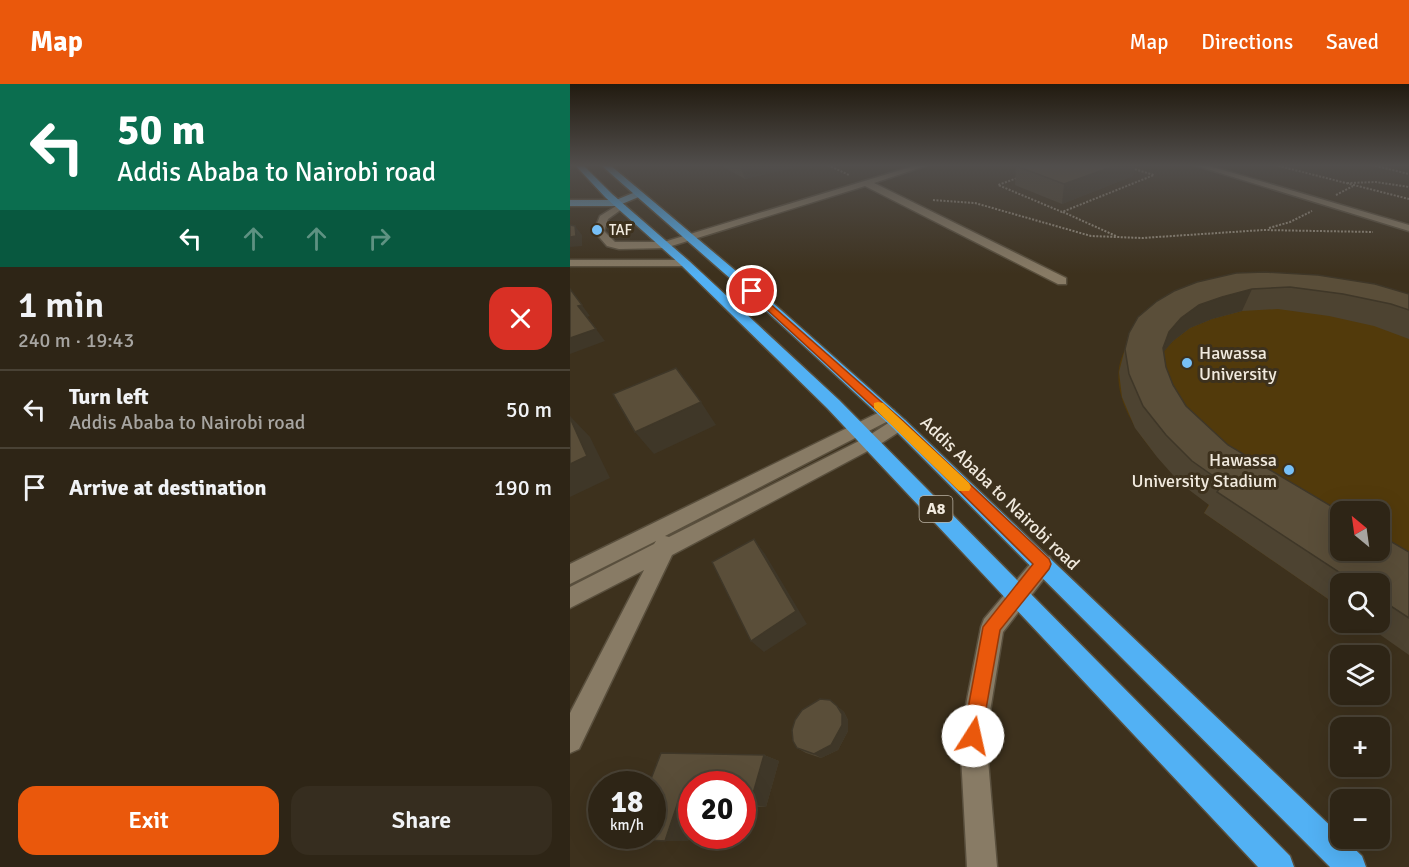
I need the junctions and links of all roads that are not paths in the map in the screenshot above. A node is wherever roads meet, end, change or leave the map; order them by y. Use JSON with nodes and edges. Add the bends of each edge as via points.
{"nodes":[{"id":1,"x":616,"y":201,"type":"joint"},
{"id":2,"x":604,"y":202,"type":"edge"},
{"id":3,"x":647,"y":202,"type":"edge"},
{"id":4,"x":802,"y":202,"type":"edge"},
{"id":5,"x":901,"y":202,"type":"edge"},
{"id":6,"x":1320,"y":202,"type":"edge"},
{"id":7,"x":570,"y":203,"type":"edge"},
{"id":8,"x":1409,"y":228,"type":"edge"},
{"id":9,"x":690,"y":237,"type":"junction"},
{"id":10,"x":665,"y":245,"type":"junction"},
{"id":11,"x":570,"y":263,"type":"edge"},
{"id":12,"x":685,"y":263,"type":"junction"},
{"id":13,"x":1062,"y":281,"type":"dead end"},
{"id":14,"x":893,"y":419,"type":"junction"},
{"id":15,"x":864,"y":435,"type":"junction"},
{"id":16,"x":661,"y":538,"type":"junction"},
{"id":17,"x":1043,"y":564,"type":"junction"},
{"id":18,"x":570,"y":574,"type":"edge"},
{"id":19,"x":1017,"y":595,"type":"junction"},
{"id":20,"x":570,"y":598,"type":"edge"},
{"id":21,"x":570,"y":740,"type":"edge"},
{"id":22,"x":982,"y":867,"type":"edge"},
{"id":23,"x":1279,"y":867,"type":"edge"},
{"id":24,"x":1352,"y":867,"type":"edge"}],
"edges":[{"from":1,"to":10,"type":"highway","number":"A8"},
{"from":1,"to":10,"type":"street","via":[[603,218],[599,231],[603,237],[619,246]]},
{"from":2,"to":7,"type":"main road"},
{"from":3,"to":9,"type":"highway","name":"Addis Ababa to Nairobi road","number":"A8"},
{"from":4,"to":9,"type":"street"},
{"from":5,"to":13,"type":"street"},
{"from":6,"to":8,"type":"street"},
{"from":9,"to":10,"type":"street"},
{"from":9,"to":14,"type":"highway","name":"Addis Ababa to Nairobi road","number":"A8"},
{"from":10,"to":12,"type":"highway","number":"A8"},
{"from":11,"to":12,"type":"street"},
{"from":12,"to":15,"type":"highway","number":"A8"},
{"from":14,"to":15,"type":"street"},
{"from":14,"to":17,"type":"highway","name":"Addis Ababa to Nairobi road","number":"A8"},
{"from":15,"to":16,"type":"street"},
{"from":15,"to":19,"type":"highway","number":"A8"},
{"from":16,"to":18,"type":"street"},
{"from":16,"to":20,"type":"street"},
{"from":16,"to":21,"type":"street"},
{"from":17,"to":19,"type":"street"},
{"from":17,"to":24,"type":"highway","name":"Addis Ababa to Nairobi road","number":"A8"},
{"from":19,"to":22,"type":"street","via":[[992,627],[973,736]]},
{"from":19,"to":23,"type":"highway","number":"A8"}]}
